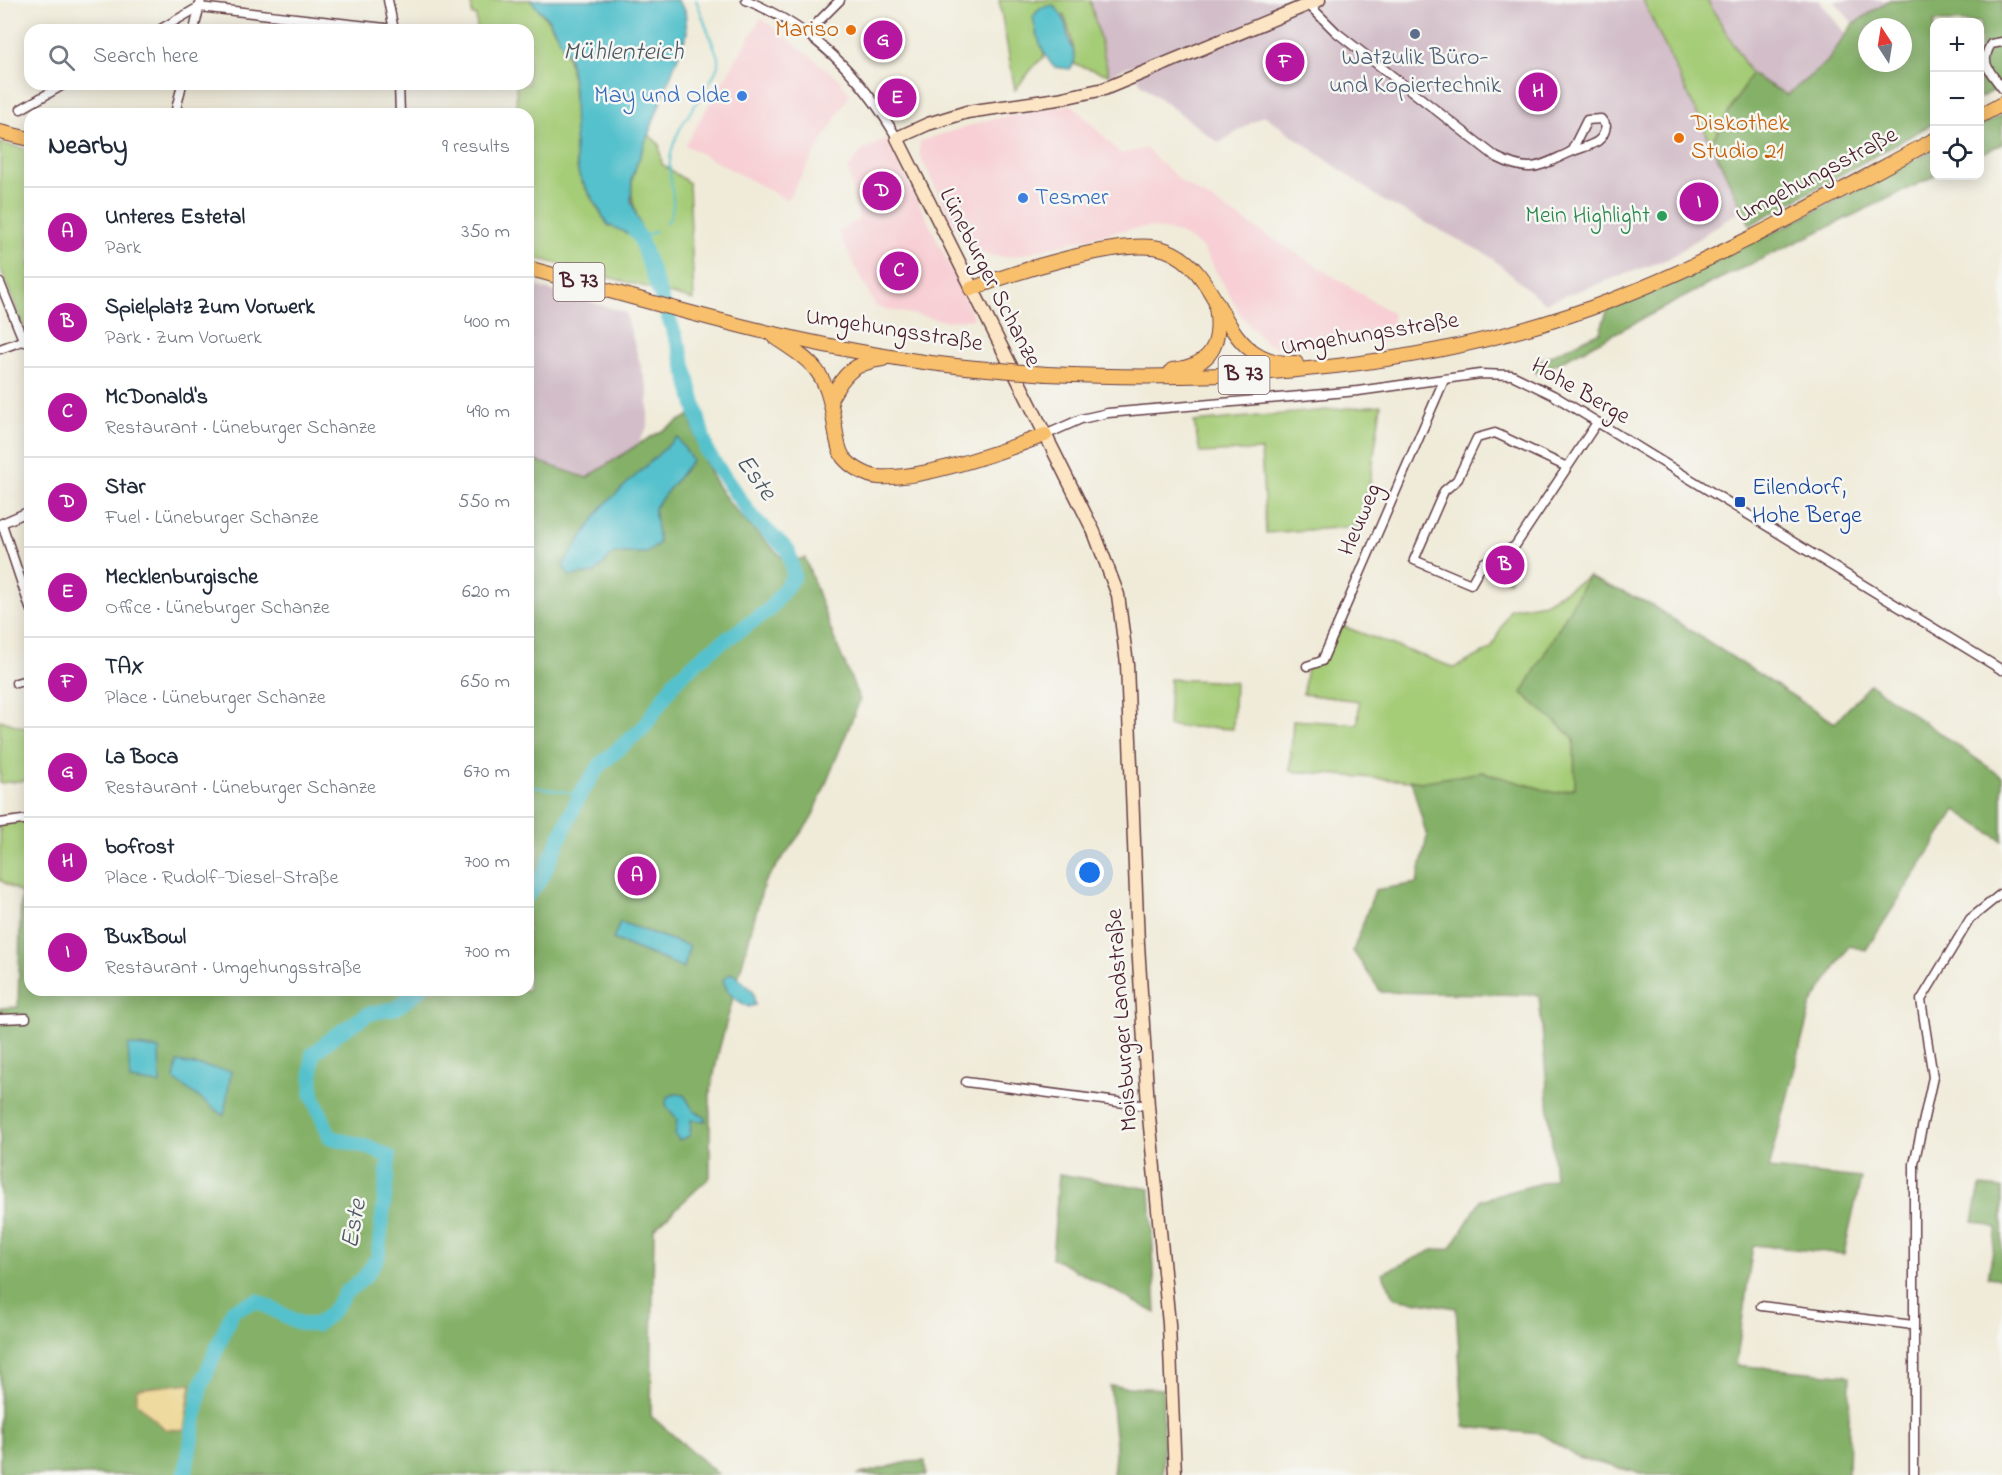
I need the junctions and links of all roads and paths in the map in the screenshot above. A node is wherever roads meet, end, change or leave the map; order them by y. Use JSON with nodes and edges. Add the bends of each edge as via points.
{"nodes":[{"id":1,"x":388,"y":0,"type":"edge"},
{"id":2,"x":746,"y":0,"type":"edge"},
{"id":3,"x":840,"y":0,"type":"edge"},
{"id":4,"x":1313,"y":2,"type":"edge"},
{"id":5,"x":200,"y":4,"type":"edge"},
{"id":6,"x":168,"y":24,"type":"edge"},
{"id":7,"x":195,"y":24,"type":"edge"},
{"id":8,"x":349,"y":24,"type":"edge"},
{"id":9,"x":393,"y":24,"type":"edge"},
{"id":10,"x":808,"y":32,"type":"junction"},
{"id":11,"x":2002,"y":42,"type":"edge"},
{"id":12,"x":2002,"y":88,"type":"edge"},
{"id":13,"x":54,"y":90,"type":"edge"},
{"id":14,"x":181,"y":90,"type":"edge"},
{"id":15,"x":399,"y":90,"type":"edge"},
{"id":16,"x":2002,"y":104,"type":"edge"},
{"id":17,"x":176,"y":108,"type":"edge"},
{"id":18,"x":400,"y":108,"type":"edge"},
{"id":19,"x":21,"y":109,"type":"dead end"},
{"id":20,"x":1984,"y":114,"type":"edge"},
{"id":21,"x":0,"y":132,"type":"edge"},
{"id":22,"x":24,"y":138,"type":"edge"},
{"id":23,"x":897,"y":138,"type":"junction"},
{"id":24,"x":1930,"y":143,"type":"edge"},
{"id":25,"x":1571,"y":152,"type":"junction"},
{"id":26,"x":534,"y":270,"type":"edge"},
{"id":27,"x":0,"y":283,"type":"edge"},
{"id":28,"x":971,"y":289,"type":"junction"},
{"id":29,"x":1216,"y":305,"type":"junction"},
{"id":30,"x":768,"y":333,"type":"junction"},
{"id":31,"x":24,"y":334,"type":"edge"},
{"id":32,"x":24,"y":341,"type":"edge"},
{"id":33,"x":0,"y":349,"type":"edge"},
{"id":34,"x":894,"y":358,"type":"junction"},
{"id":35,"x":1390,"y":358,"type":"junction"},
{"id":36,"x":1097,"y":376,"type":"junction"},
{"id":37,"x":1444,"y":381,"type":"junction"},
{"id":38,"x":831,"y":398,"type":"junction"},
{"id":39,"x":1596,"y":424,"type":"junction"},
{"id":40,"x":1045,"y":435,"type":"junction"},
{"id":41,"x":1567,"y":467,"type":"junction"},
{"id":42,"x":24,"y":514,"type":"edge"},
{"id":43,"x":1,"y":524,"type":"edge"},
{"id":44,"x":24,"y":591,"type":"edge"},
{"id":45,"x":1307,"y":666,"type":"dead end"},
{"id":46,"x":2002,"y":670,"type":"edge"},
{"id":47,"x":24,"y":681,"type":"edge"},
{"id":48,"x":16,"y":683,"type":"dead end"},
{"id":49,"x":24,"y":820,"type":"edge"},
{"id":50,"x":0,"y":823,"type":"edge"},
{"id":51,"x":2002,"y":892,"type":"edge"},
{"id":52,"x":26,"y":1018,"type":"dead end"},
{"id":53,"x":0,"y":1019,"type":"edge"},
{"id":54,"x":966,"y":1082,"type":"dead end"},
{"id":55,"x":1148,"y":1106,"type":"junction"},
{"id":56,"x":1761,"y":1306,"type":"dead end"},
{"id":57,"x":1913,"y":1325,"type":"junction"},
{"id":58,"x":1175,"y":1475,"type":"edge"},
{"id":59,"x":1914,"y":1475,"type":"edge"}],
"edges":[{"from":1,"to":9,"type":"street"},
{"from":2,"to":10,"type":"street","name":"Lüneburger Schanze"},
{"from":3,"to":10,"type":"street"},
{"from":4,"to":23,"type":"main road","via":[[1104,89],[967,112]]},
{"from":4,"to":25,"type":"street","via":[[1316,15],[1336,32],[1496,157],[1535,166],[1562,159]]},
{"from":5,"to":6,"type":"street"},
{"from":5,"to":7,"type":"street"},
{"from":5,"to":8,"type":"street"},
{"from":10,"to":23,"type":"street","name":"Lüneburger Schanze","via":[[840,61],[879,108]]},
{"from":11,"to":12,"type":"street","via":[[1991,44],[1984,55]]},
{"from":13,"to":19,"type":"street"},
{"from":14,"to":17,"type":"street"},
{"from":15,"to":18,"type":"street"},
{"from":16,"to":20,"type":"main road"},
{"from":21,"to":22,"type":"main road"},
{"from":23,"to":28,"type":"main road","name":"Lüneburger Schanze"},
{"from":24,"to":35,"type":"main road","name":"Umgehungsstraße","number":"B 73","via":[[1696,264],[1613,299],[1458,347]]},
{"from":25,"to":25,"type":"street","via":[[1600,140],[1606,126],[1601,119],[1587,120]]},
{"from":26,"to":30,"type":"main road","name":"Umgehungsstraße","number":"B 73"},
{"from":27,"to":31,"type":"street"},
{"from":28,"to":29,"type":"main road","via":[[1064,261],[1122,247],[1144,246],[1182,257],[1194,267]]},
{"from":28,"to":40,"type":"main road","name":"Lüneburger Schanze"},
{"from":29,"to":35,"type":"main road","via":[[1242,343],[1266,360],[1283,364]]},
{"from":29,"to":36,"type":"main road","via":[[1219,335],[1212,351],[1201,361],[1175,370]]},
{"from":30,"to":34,"type":"main road","name":"Umgehungsstraße","number":"B 73"},
{"from":30,"to":38,"type":"main road","via":[[807,358],[819,371]]},
{"from":32,"to":33,"type":"street"},
{"from":34,"to":36,"type":"main road","name":"Umgehungsstraße","number":"B 73","bridge":true},
{"from":34,"to":38,"type":"main road","via":[[857,366],[843,376]]},
{"from":35,"to":36,"type":"main road","name":"Umgehungsstraße","number":"B 73","via":[[1249,375]]},
{"from":37,"to":39,"type":"street","name":"Hohe Berge","via":[[1480,374],[1512,375],[1553,395]]},
{"from":37,"to":40,"type":"street","name":"Hohe Berge","via":[[1108,413],[1081,419]]},
{"from":37,"to":45,"type":"street","name":"Heuweg","via":[[1322,661]]},
{"from":38,"to":40,"type":"main road","via":[[842,456],[875,477],[906,476],[988,455]]},
{"from":39,"to":41,"type":"street"},
{"from":39,"to":46,"type":"street","name":"Hohe Berge"},
{"from":40,"to":55,"type":"main road","name":"Moisburger Landstraße","via":[[1109,567],[1122,618]]},
{"from":41,"to":41,"type":"street","via":[[1515,546],[1483,563],[1471,584],[1414,560],[1444,491],[1457,480],[1477,438],[1495,433]]},
{"from":42,"to":43,"type":"street"},
{"from":43,"to":44,"type":"street"},
{"from":47,"to":48,"type":"street"},
{"from":49,"to":50,"type":"street"},
{"from":51,"to":57,"type":"street","via":[[1970,919],[1921,1000],[1933,1077],[1914,1164]]},
{"from":52,"to":53,"type":"street"},
{"from":54,"to":55,"type":"street"},
{"from":55,"to":58,"type":"main road","name":"Moisburger Landstraße","via":[[1169,1324]]},
{"from":56,"to":57,"type":"street"},
{"from":57,"to":59,"type":"street"}]}
